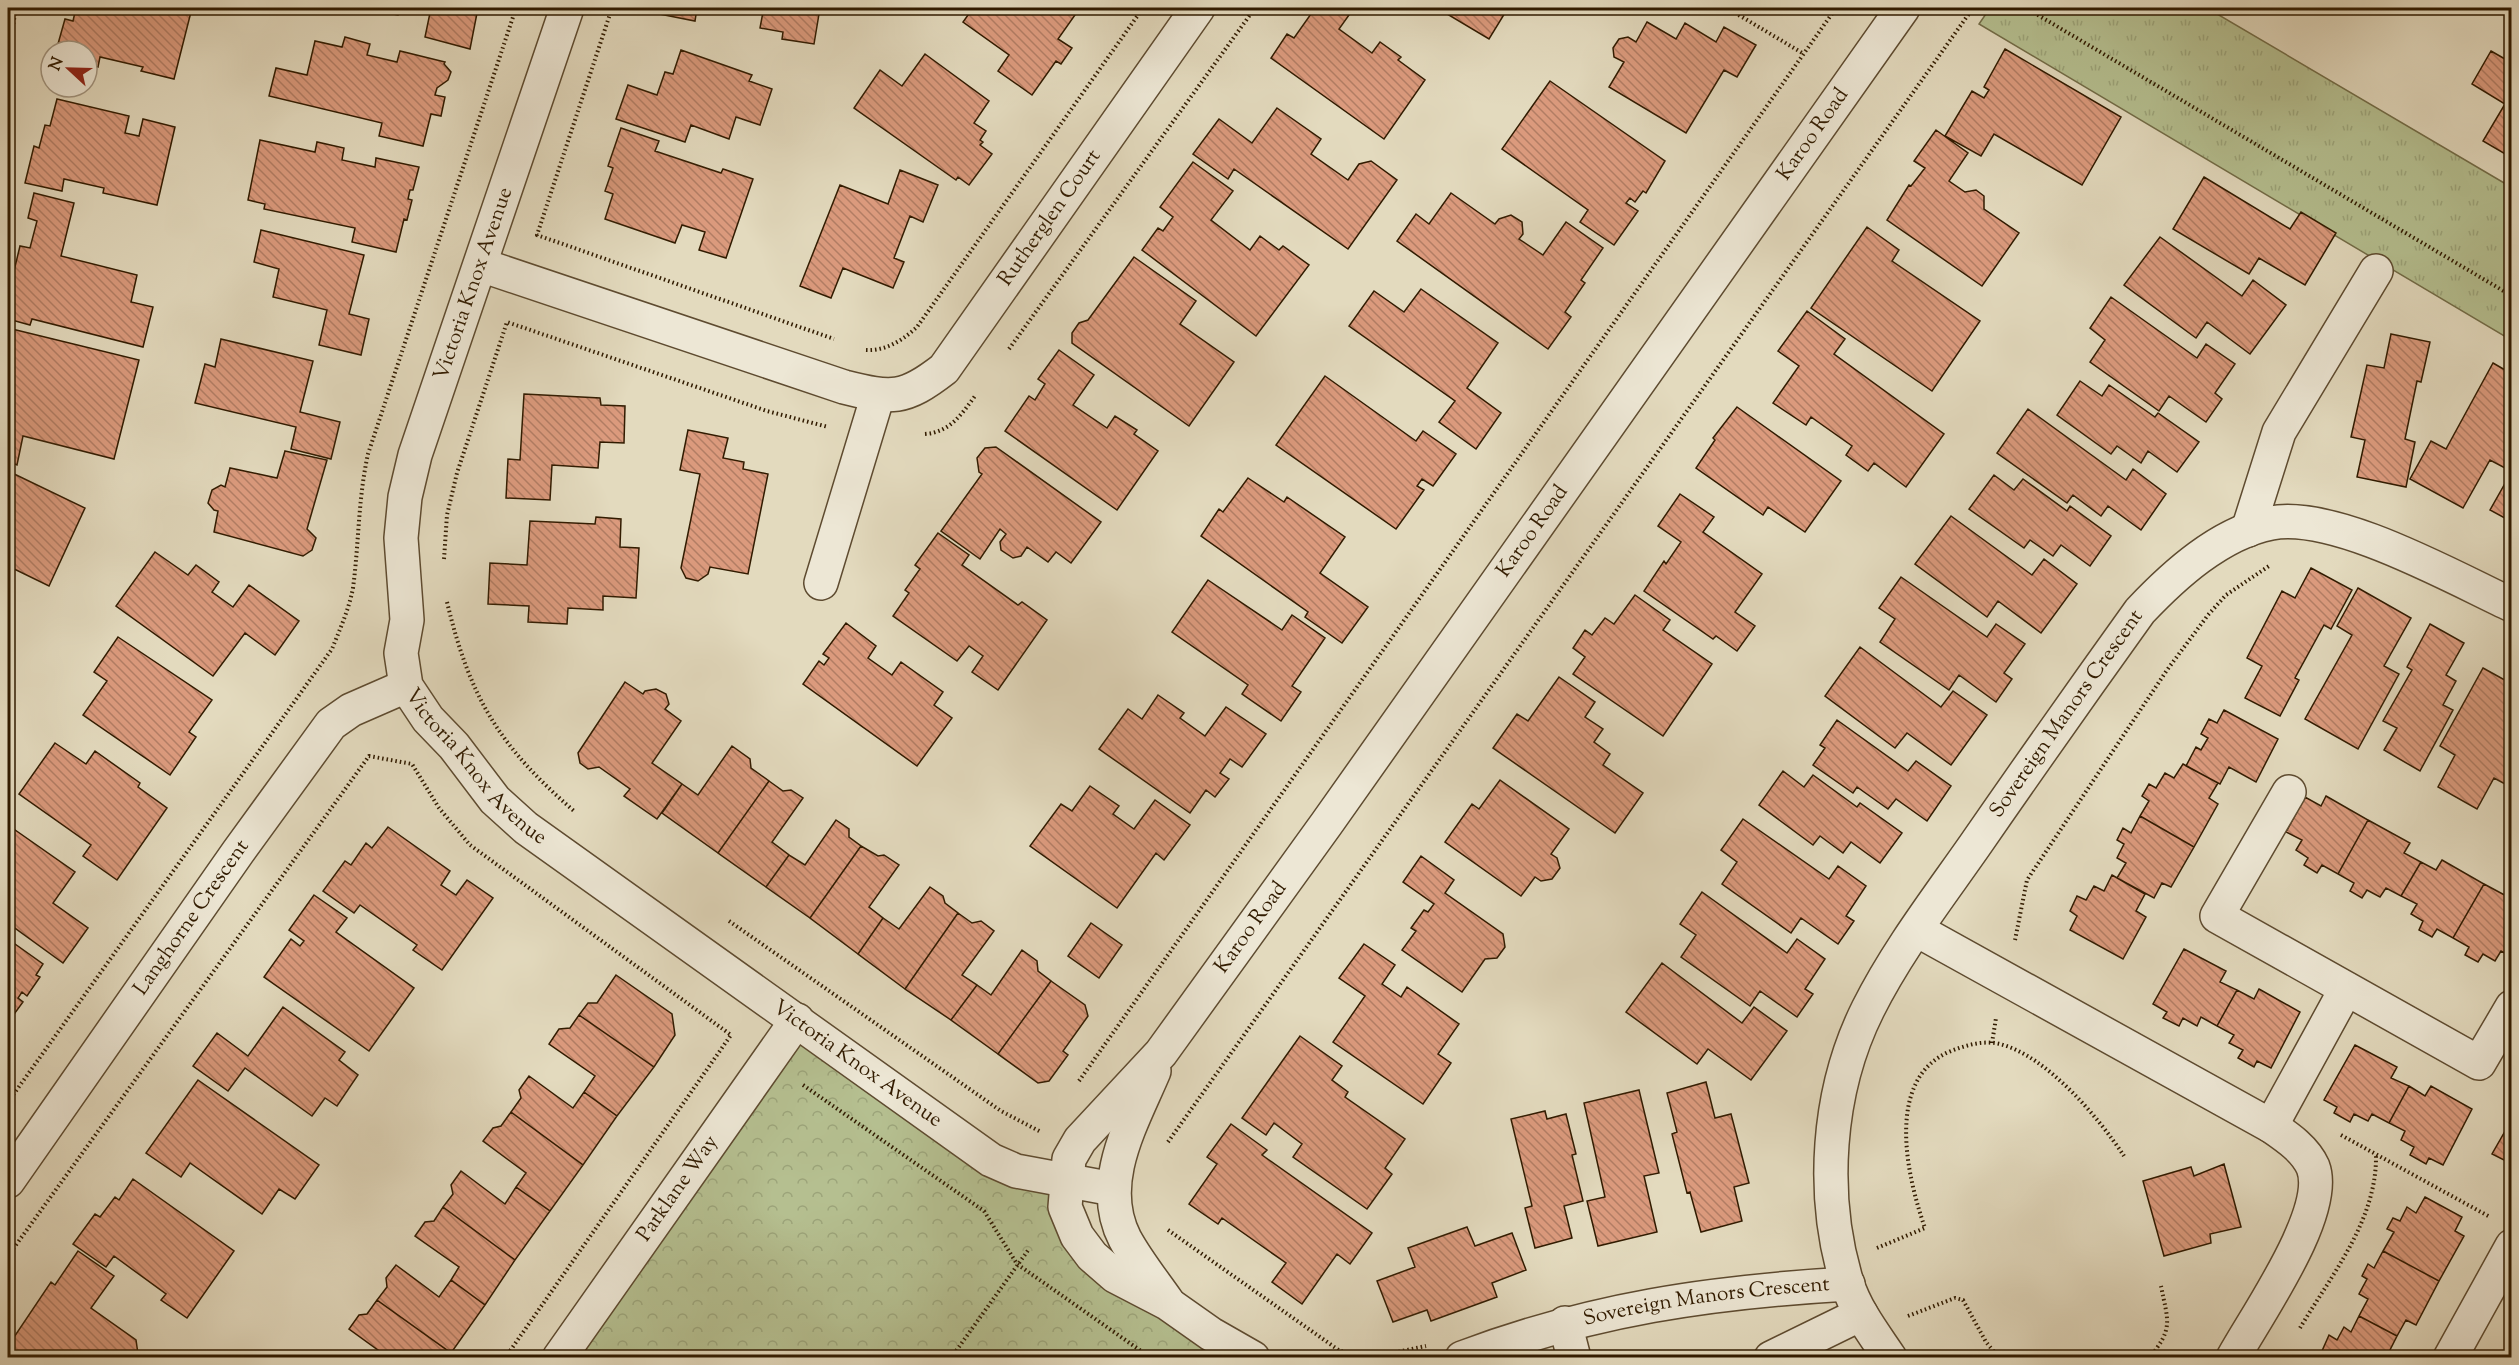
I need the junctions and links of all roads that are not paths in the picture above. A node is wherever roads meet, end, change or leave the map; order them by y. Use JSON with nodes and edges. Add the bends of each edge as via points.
{"nodes":[{"id":1,"x":567,"y":8,"type":"edge"},
{"id":2,"x":1198,"y":8,"type":"edge"},
{"id":3,"x":1903,"y":8,"type":"edge"},
{"id":4,"x":481,"y":265,"type":"junction"},
{"id":5,"x":2376,"y":271,"type":"dead end"},
{"id":6,"x":878,"y":395,"type":"junction"},
{"id":7,"x":2248,"y":530,"type":"junction"},
{"id":8,"x":821,"y":583,"type":"dead end"},
{"id":9,"x":2511,"y":605,"type":"edge"},
{"id":10,"x":406,"y":686,"type":"junction"},
{"id":11,"x":2289,"y":792,"type":"dead end"},
{"id":12,"x":1917,"y":930,"type":"junction"},
{"id":13,"x":2346,"y":989,"type":"junction"},
{"id":14,"x":2511,"y":1007,"type":"edge"},
{"id":15,"x":797,"y":1020,"type":"junction"},
{"id":16,"x":1161,"y":1053,"type":"junction"},
{"id":17,"x":2271,"y":1126,"type":"junction"},
{"id":18,"x":8,"y":1181,"type":"edge"},
{"id":19,"x":1066,"y":1182,"type":"junction"},
{"id":20,"x":1113,"y":1189,"type":"junction"},
{"id":21,"x":2506,"y":1234,"type":"edge"},
{"id":22,"x":1848,"y":1284,"type":"junction"},
{"id":23,"x":1167,"y":1303,"type":"junction"},
{"id":24,"x":1861,"y":1314,"type":"junction"},
{"id":25,"x":1565,"y":1323,"type":"junction"},
{"id":26,"x":1218,"y":1346,"type":"edge"},
{"id":27,"x":2239,"y":1355,"type":"edge"},
{"id":28,"x":559,"y":1358,"type":"edge"},
{"id":29,"x":1253,"y":1358,"type":"edge"},
{"id":30,"x":1462,"y":1358,"type":"edge"},
{"id":31,"x":1574,"y":1358,"type":"edge"},
{"id":32,"x":1771,"y":1358,"type":"edge"},
{"id":33,"x":1890,"y":1358,"type":"edge"},
{"id":34,"x":2450,"y":1358,"type":"edge"}],
"edges":[{"from":1,"to":4,"type":"street","name":"Victoria Knox Avenue"},
{"from":2,"to":6,"type":"street","name":"Rutherglen Court","via":[[944,369],[919,388],[901,395]]},
{"from":3,"to":16,"type":"street","name":"Karoo Road","via":[[1328,824]]},
{"from":4,"to":6,"type":"street","name":"Rutherglen Court"},
{"from":4,"to":10,"type":"street","name":"Victoria Knox Avenue","via":[[415,455],[405,497],[401,538],[407,620],[401,653]]},
{"from":5,"to":7,"type":"street","via":[[2279,432]]},
{"from":6,"to":8,"type":"street"},
{"from":7,"to":9,"type":"street","name":"Sovereign Manors Crescent","via":[[2297,521],[2339,530]]},
{"from":7,"to":12,"type":"street","name":"Sovereign Manors Crescent","via":[[2182,571],[2139,611]]},
{"from":10,"to":15,"type":"street","name":"Victoria Knox Avenue","via":[[495,800],[526,828]]},
{"from":10,"to":18,"type":"street","name":"Langhorne Crescent","via":[[351,710],[331,724]]},
{"from":11,"to":13,"type":"street","via":[[2217,916]]},
{"from":12,"to":17,"type":"street"},
{"from":12,"to":22,"type":"street","name":"Sovereign Manors Crescent","via":[[1868,1009],[1838,1097],[1831,1173]]},
{"from":13,"to":14,"type":"street","via":[[2479,1063]]},
{"from":13,"to":17,"type":"street"},
{"from":15,"to":19,"type":"street","name":"Victoria Knox Avenue","via":[[991,1160],[1016,1172]]},
{"from":15,"to":28,"type":"street","name":"Parklane Way"},
{"from":16,"to":19,"type":"street","name":"Karoo Road","via":[[1080,1140],[1069,1159]]},
{"from":16,"to":20,"type":"street","name":"Karoo Road","via":[[1118,1159]]},
{"from":17,"to":27,"type":"street","via":[[2302,1150],[2313,1168],[2316,1189],[2302,1236]]},
{"from":19,"to":20,"type":"street","name":"Victoria Knox Avenue"},
{"from":19,"to":23,"type":"street","name":"Karoo Road","via":[[1065,1207],[1077,1236],[1092,1256],[1115,1276]]},
{"from":20,"to":23,"type":"street","name":"Karoo Road","via":[[1125,1238]]},
{"from":21,"to":34,"type":"street"},
{"from":22,"to":24,"type":"street","name":"Sovereign Manors Crescent"},
{"from":22,"to":25,"type":"street","name":"Sovereign Manors Crescent","via":[[1703,1295]]},
{"from":23,"to":26,"type":"street","name":"Karoo Road"},
{"from":24,"to":32,"type":"street","name":"Sovereign Manors Crescent"},
{"from":24,"to":33,"type":"street","name":"Sovereign Manors Crescent"},
{"from":25,"to":30,"type":"street","name":"Sovereign Manors Crescent"},
{"from":25,"to":31,"type":"street","name":"Sovereign Manors Crescent"},
{"from":26,"to":29,"type":"street","name":"Karoo Road"}]}
